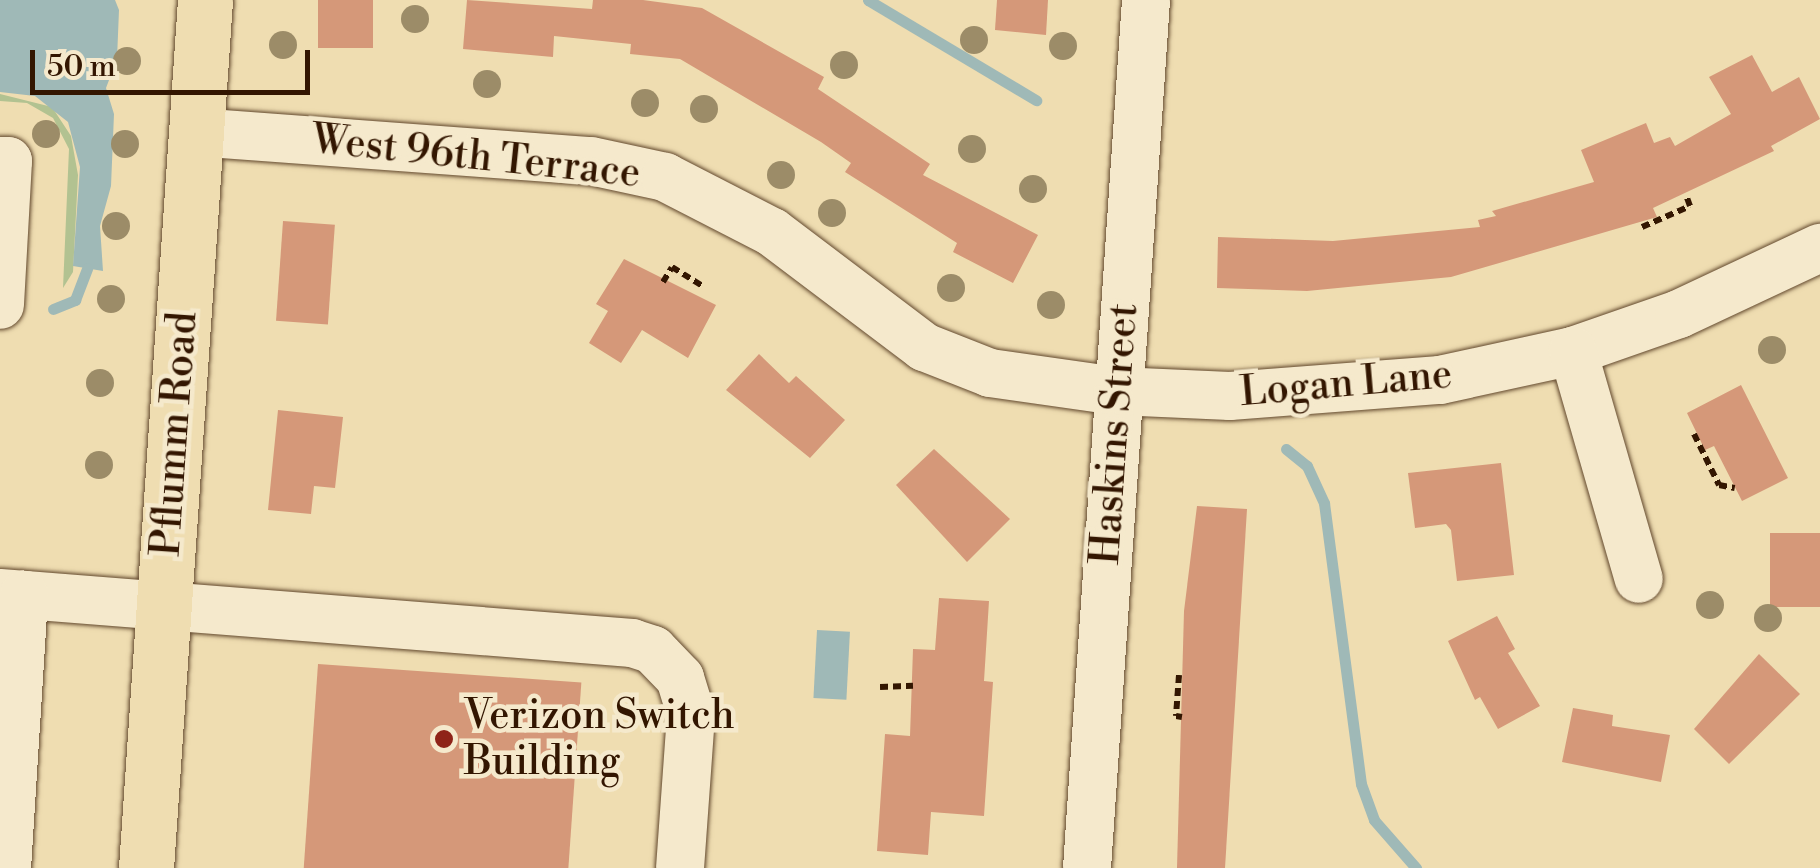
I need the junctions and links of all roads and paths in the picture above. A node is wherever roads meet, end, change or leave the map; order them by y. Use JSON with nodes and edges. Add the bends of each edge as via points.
{"nodes":[{"id":1,"x":205,"y":0,"type":"edge"},
{"id":2,"x":1146,"y":0,"type":"edge"},
{"id":3,"x":195,"y":132,"type":"junction"},
{"id":4,"x":0,"y":160,"type":"edge"},
{"id":5,"x":1686,"y":195,"type":"dead end"},
{"id":6,"x":1642,"y":227,"type":"dead end"},
{"id":7,"x":1820,"y":248,"type":"edge"},
{"id":8,"x":662,"y":282,"type":"dead end"},
{"id":9,"x":703,"y":286,"type":"dead end"},
{"id":10,"x":0,"y":305,"type":"edge"},
{"id":11,"x":1573,"y":350,"type":"junction"},
{"id":12,"x":1118,"y":391,"type":"junction"},
{"id":13,"x":1694,"y":434,"type":"dead end"},
{"id":14,"x":1735,"y":488,"type":"dead end"},
{"id":15,"x":1639,"y":580,"type":"dead end"},
{"id":16,"x":12,"y":594,"type":"edge"},
{"id":17,"x":164,"y":606,"type":"junction"},
{"id":18,"x":1179,"y":675,"type":"dead end"},
{"id":19,"x":913,"y":686,"type":"dead end"},
{"id":20,"x":880,"y":687,"type":"dead end"},
{"id":21,"x":1182,"y":716,"type":"dead end"},
{"id":22,"x":6,"y":868,"type":"edge"},
{"id":23,"x":146,"y":868,"type":"edge"},
{"id":24,"x":680,"y":868,"type":"edge"},
{"id":25,"x":1087,"y":868,"type":"edge"}],
"edges":[{"from":1,"to":3,"type":"main road","name":"Pflumm Road"},
{"from":2,"to":12,"type":"street","name":"Haskins Street"},
{"from":3,"to":12,"type":"street","name":"West 96th Terrace","via":[[591,161],[664,177],[725,202],[780,237],[882,322],[924,348],[990,373]]},
{"from":3,"to":17,"type":"main road","name":"Pflumm Road"},
{"from":4,"to":10,"type":"street","via":[[8,161]]},
{"from":5,"to":6,"type":"path","via":[[1690,206]]},
{"from":7,"to":11,"type":"street","name":"Logan Lane","via":[[1679,314]]},
{"from":8,"to":9,"type":"path","via":[[672,267]]},
{"from":11,"to":12,"type":"street","name":"Logan Lane","via":[[1440,380],[1340,391]]},
{"from":11,"to":15,"type":"street"},
{"from":12,"to":25,"type":"street","name":"Haskins Street"},
{"from":13,"to":14,"type":"path","via":[[1719,485]]},
{"from":16,"to":17,"type":"street"},
{"from":16,"to":22,"type":"street"},
{"from":17,"to":23,"type":"main road","name":"Pflumm Road"},
{"from":17,"to":24,"type":"street","via":[[632,643],[653,650],[680,678],[690,714]]},
{"from":18,"to":21,"type":"path","via":[[1176,716]]},
{"from":19,"to":20,"type":"path"}]}
